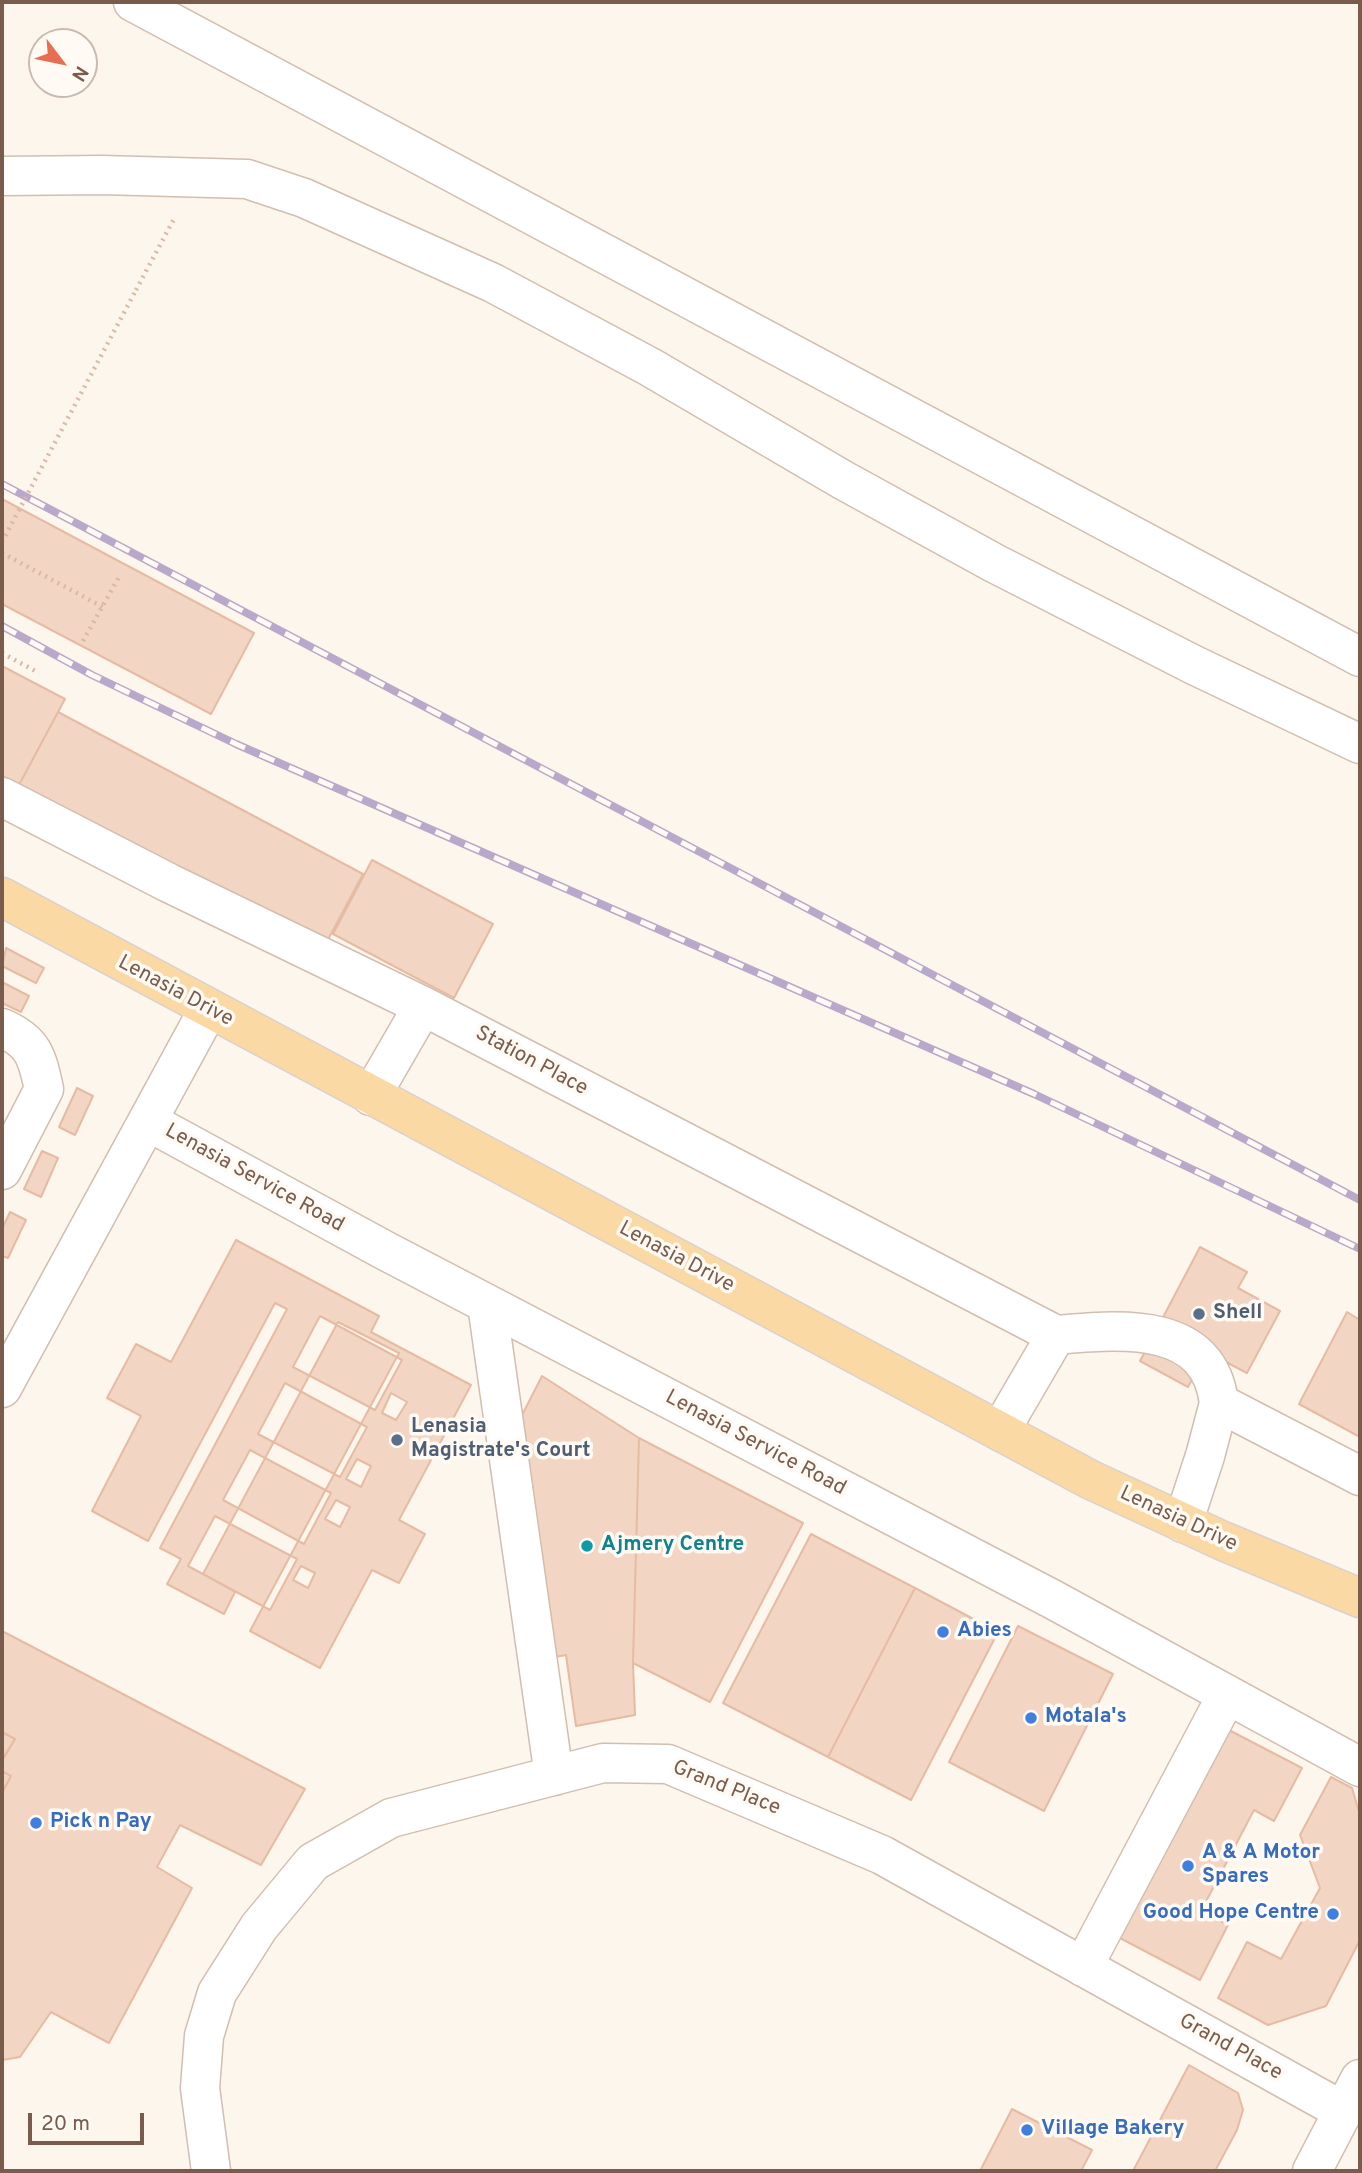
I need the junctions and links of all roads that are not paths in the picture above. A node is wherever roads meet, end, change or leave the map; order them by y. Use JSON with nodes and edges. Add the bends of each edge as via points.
{"nodes":[{"id":1,"x":133,"y":2,"type":"edge"},
{"id":2,"x":2,"y":176,"type":"edge"},
{"id":3,"x":1360,"y":657,"type":"edge"},
{"id":4,"x":1360,"y":744,"type":"edge"},
{"id":5,"x":2,"y":797,"type":"edge"},
{"id":6,"x":2,"y":897,"type":"edge"},
{"id":7,"x":423,"y":1006,"type":"junction"},
{"id":8,"x":208,"y":1010,"type":"junction"},
{"id":9,"x":2,"y":1028,"type":"edge"},
{"id":10,"x":371,"y":1096,"type":"junction"},
{"id":11,"x":149,"y":1122,"type":"junction"},
{"id":12,"x":2,"y":1170,"type":"edge"},
{"id":13,"x":487,"y":1304,"type":"junction"},
{"id":14,"x":1056,"y":1335,"type":"junction"},
{"id":15,"x":2,"y":1388,"type":"edge"},
{"id":16,"x":1219,"y":1404,"type":"junction"},
{"id":17,"x":1000,"y":1431,"type":"junction"},
{"id":18,"x":1360,"y":1476,"type":"edge"},
{"id":19,"x":1183,"y":1523,"type":"junction"},
{"id":20,"x":1360,"y":1598,"type":"edge"},
{"id":21,"x":1227,"y":1695,"type":"junction"},
{"id":22,"x":1360,"y":1768,"type":"edge"},
{"id":23,"x":554,"y":1776,"type":"junction"},
{"id":24,"x":1083,"y":1968,"type":"junction"},
{"id":25,"x":1352,"y":2095,"type":"edge"},
{"id":26,"x":211,"y":2171,"type":"edge"},
{"id":27,"x":1312,"y":2171,"type":"edge"}],
"edges":[{"from":1,"to":3,"type":"street"},
{"from":2,"to":4,"type":"street","via":[[247,179],[304,198],[493,283],[994,563]]},
{"from":5,"to":7,"type":"street","name":"Station Place"},
{"from":6,"to":8,"type":"main road","name":"Lenasia Drive"},
{"from":7,"to":10,"type":"street"},
{"from":7,"to":14,"type":"street","name":"Station Place"},
{"from":8,"to":10,"type":"main road","name":"Lenasia Drive"},
{"from":8,"to":11,"type":"street"},
{"from":9,"to":12,"type":"street","via":[[36,1053],[44,1089]]},
{"from":10,"to":17,"type":"main road","name":"Lenasia Drive"},
{"from":11,"to":13,"type":"street","name":"Lenasia Service Road"},
{"from":11,"to":15,"type":"street"},
{"from":13,"to":21,"type":"street","name":"Lenasia Service Road"},
{"from":13,"to":23,"type":"street"},
{"from":14,"to":16,"type":"street","via":[[1159,1334],[1189,1349],[1200,1361],[1216,1385]]},
{"from":14,"to":17,"type":"street"},
{"from":16,"to":18,"type":"street"},
{"from":16,"to":19,"type":"street"},
{"from":17,"to":19,"type":"main road","name":"Lenasia Drive"},
{"from":19,"to":20,"type":"main road","name":"Lenasia Drive"},
{"from":21,"to":22,"type":"street","name":"Lenasia Service Road"},
{"from":21,"to":24,"type":"street"},
{"from":23,"to":24,"type":"street","name":"Grand Place","via":[[603,1763],[668,1763],[882,1855]]},
{"from":23,"to":26,"type":"street","name":"Grand Place","via":[[391,1818],[313,1862],[259,1927],[218,1993],[204,2036],[200,2088]]},
{"from":24,"to":25,"type":"street","name":"Grand Place"},
{"from":25,"to":27,"type":"street"}]}
